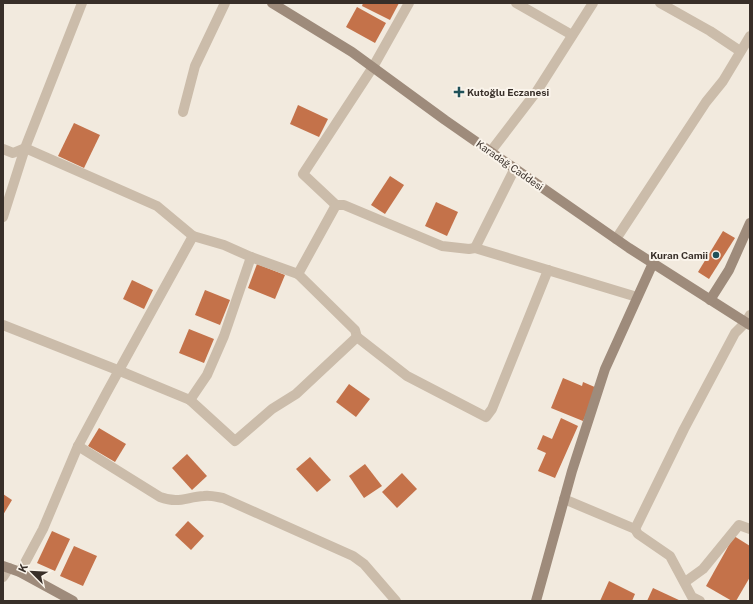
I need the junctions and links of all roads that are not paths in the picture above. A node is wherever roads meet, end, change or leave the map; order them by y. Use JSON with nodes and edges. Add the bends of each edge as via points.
{"nodes":[{"id":1,"x":82,"y":3,"type":"edge"},
{"id":2,"x":225,"y":3,"type":"edge"},
{"id":3,"x":272,"y":3,"type":"edge"},
{"id":4,"x":409,"y":3,"type":"edge"},
{"id":5,"x":516,"y":3,"type":"edge"},
{"id":6,"x":593,"y":3,"type":"edge"},
{"id":7,"x":660,"y":3,"type":"edge"},
{"id":8,"x":572,"y":35,"type":"junction"},
{"id":9,"x":750,"y":36,"type":"edge"},
{"id":10,"x":740,"y":51,"type":"junction"},
{"id":11,"x":373,"y":68,"type":"junction"},
{"id":12,"x":183,"y":112,"type":"dead end"},
{"id":13,"x":25,"y":148,"type":"junction"},
{"id":14,"x":3,"y":149,"type":"edge"},
{"id":15,"x":491,"y":152,"type":"junction"},
{"id":16,"x":515,"y":168,"type":"junction"},
{"id":17,"x":336,"y":204,"type":"junction"},
{"id":18,"x":3,"y":217,"type":"edge"},
{"id":19,"x":750,"y":223,"type":"edge"},
{"id":20,"x":193,"y":236,"type":"junction"},
{"id":21,"x":616,"y":239,"type":"junction"},
{"id":22,"x":475,"y":248,"type":"junction"},
{"id":23,"x":251,"y":257,"type":"junction"},
{"id":24,"x":652,"y":263,"type":"junction"},
{"id":25,"x":548,"y":270,"type":"junction"},
{"id":26,"x":298,"y":274,"type":"junction"},
{"id":27,"x":637,"y":297,"type":"junction"},
{"id":28,"x":710,"y":300,"type":"junction"},
{"id":29,"x":749,"y":320,"type":"edge"},
{"id":30,"x":3,"y":325,"type":"edge"},
{"id":31,"x":357,"y":337,"type":"junction"},
{"id":32,"x":120,"y":371,"type":"junction"},
{"id":33,"x":190,"y":400,"type":"junction"},
{"id":34,"x":78,"y":446,"type":"junction"},
{"id":35,"x":564,"y":499,"type":"junction"},
{"id":36,"x":635,"y":529,"type":"junction"},
{"id":37,"x":750,"y":529,"type":"edge"},
{"id":38,"x":5,"y":570,"type":"edge"},
{"id":39,"x":20,"y":572,"type":"junction"},
{"id":40,"x":685,"y":582,"type":"junction"},
{"id":41,"x":73,"y":601,"type":"edge"},
{"id":42,"x":396,"y":601,"type":"edge"},
{"id":43,"x":536,"y":601,"type":"edge"},
{"id":44,"x":700,"y":601,"type":"edge"}],
"edges":[{"from":1,"to":13,"type":"street"},
{"from":2,"to":12,"type":"street","via":[[195,66]]},
{"from":3,"to":11,"type":"street","name":"Karadağ Caddesi","via":[[352,52]]},
{"from":4,"to":11,"type":"street"},
{"from":5,"to":8,"type":"street"},
{"from":6,"to":8,"type":"street"},
{"from":7,"to":10,"type":"street"},
{"from":8,"to":15,"type":"street","via":[[537,91]]},
{"from":9,"to":10,"type":"street"},
{"from":10,"to":21,"type":"street","via":[[724,81],[706,102]]},
{"from":11,"to":15,"type":"street","name":"Karadağ Caddesi"},
{"from":11,"to":17,"type":"street","via":[[303,174]]},
{"from":13,"to":14,"type":"street","via":[[13,153]]},
{"from":13,"to":18,"type":"street"},
{"from":13,"to":20,"type":"street","via":[[157,206]]},
{"from":15,"to":16,"type":"street","name":"Karadağ Caddesi"},
{"from":16,"to":21,"type":"street","name":"Karadağ Caddesi"},
{"from":16,"to":22,"type":"street"},
{"from":17,"to":22,"type":"street","via":[[344,205],[442,246]]},
{"from":17,"to":26,"type":"street"},
{"from":19,"to":28,"type":"street","via":[[729,270]]},
{"from":20,"to":23,"type":"street","via":[[224,245]]},
{"from":20,"to":32,"type":"street"},
{"from":21,"to":24,"type":"street","name":"Karadağ Caddesi"},
{"from":22,"to":25,"type":"street"},
{"from":23,"to":26,"type":"street"},
{"from":23,"to":33,"type":"street","via":[[224,336],[207,375]]},
{"from":24,"to":27,"type":"street"},
{"from":24,"to":28,"type":"street","name":"Karadağ Caddesi"},
{"from":25,"to":27,"type":"street"},
{"from":25,"to":31,"type":"street","via":[[492,409],[486,417],[407,376]]},
{"from":26,"to":31,"type":"street","via":[[355,330]]},
{"from":27,"to":35,"type":"street","via":[[605,369]]},
{"from":28,"to":29,"type":"street","name":"Karadağ Caddesi"},
{"from":29,"to":36,"type":"street","via":[[735,334],[684,429]]},
{"from":30,"to":32,"type":"street"},
{"from":31,"to":33,"type":"street","via":[[296,394],[272,409],[234,441]]},
{"from":32,"to":33,"type":"street"},
{"from":32,"to":34,"type":"street"},
{"from":34,"to":39,"type":"street","via":[[44,528]]},
{"from":34,"to":42,"type":"street","via":[[170,501],[204,496],[223,498],[353,556],[364,564]]},
{"from":35,"to":36,"type":"street"},
{"from":35,"to":43,"type":"street"},
{"from":36,"to":40,"type":"street","via":[[638,534],[670,556]]},
{"from":37,"to":40,"type":"street","via":[[739,525],[703,569]]},
{"from":38,"to":39,"type":"street"},
{"from":39,"to":41,"type":"street"},
{"from":40,"to":44,"type":"street","via":[[692,597]]}]}
